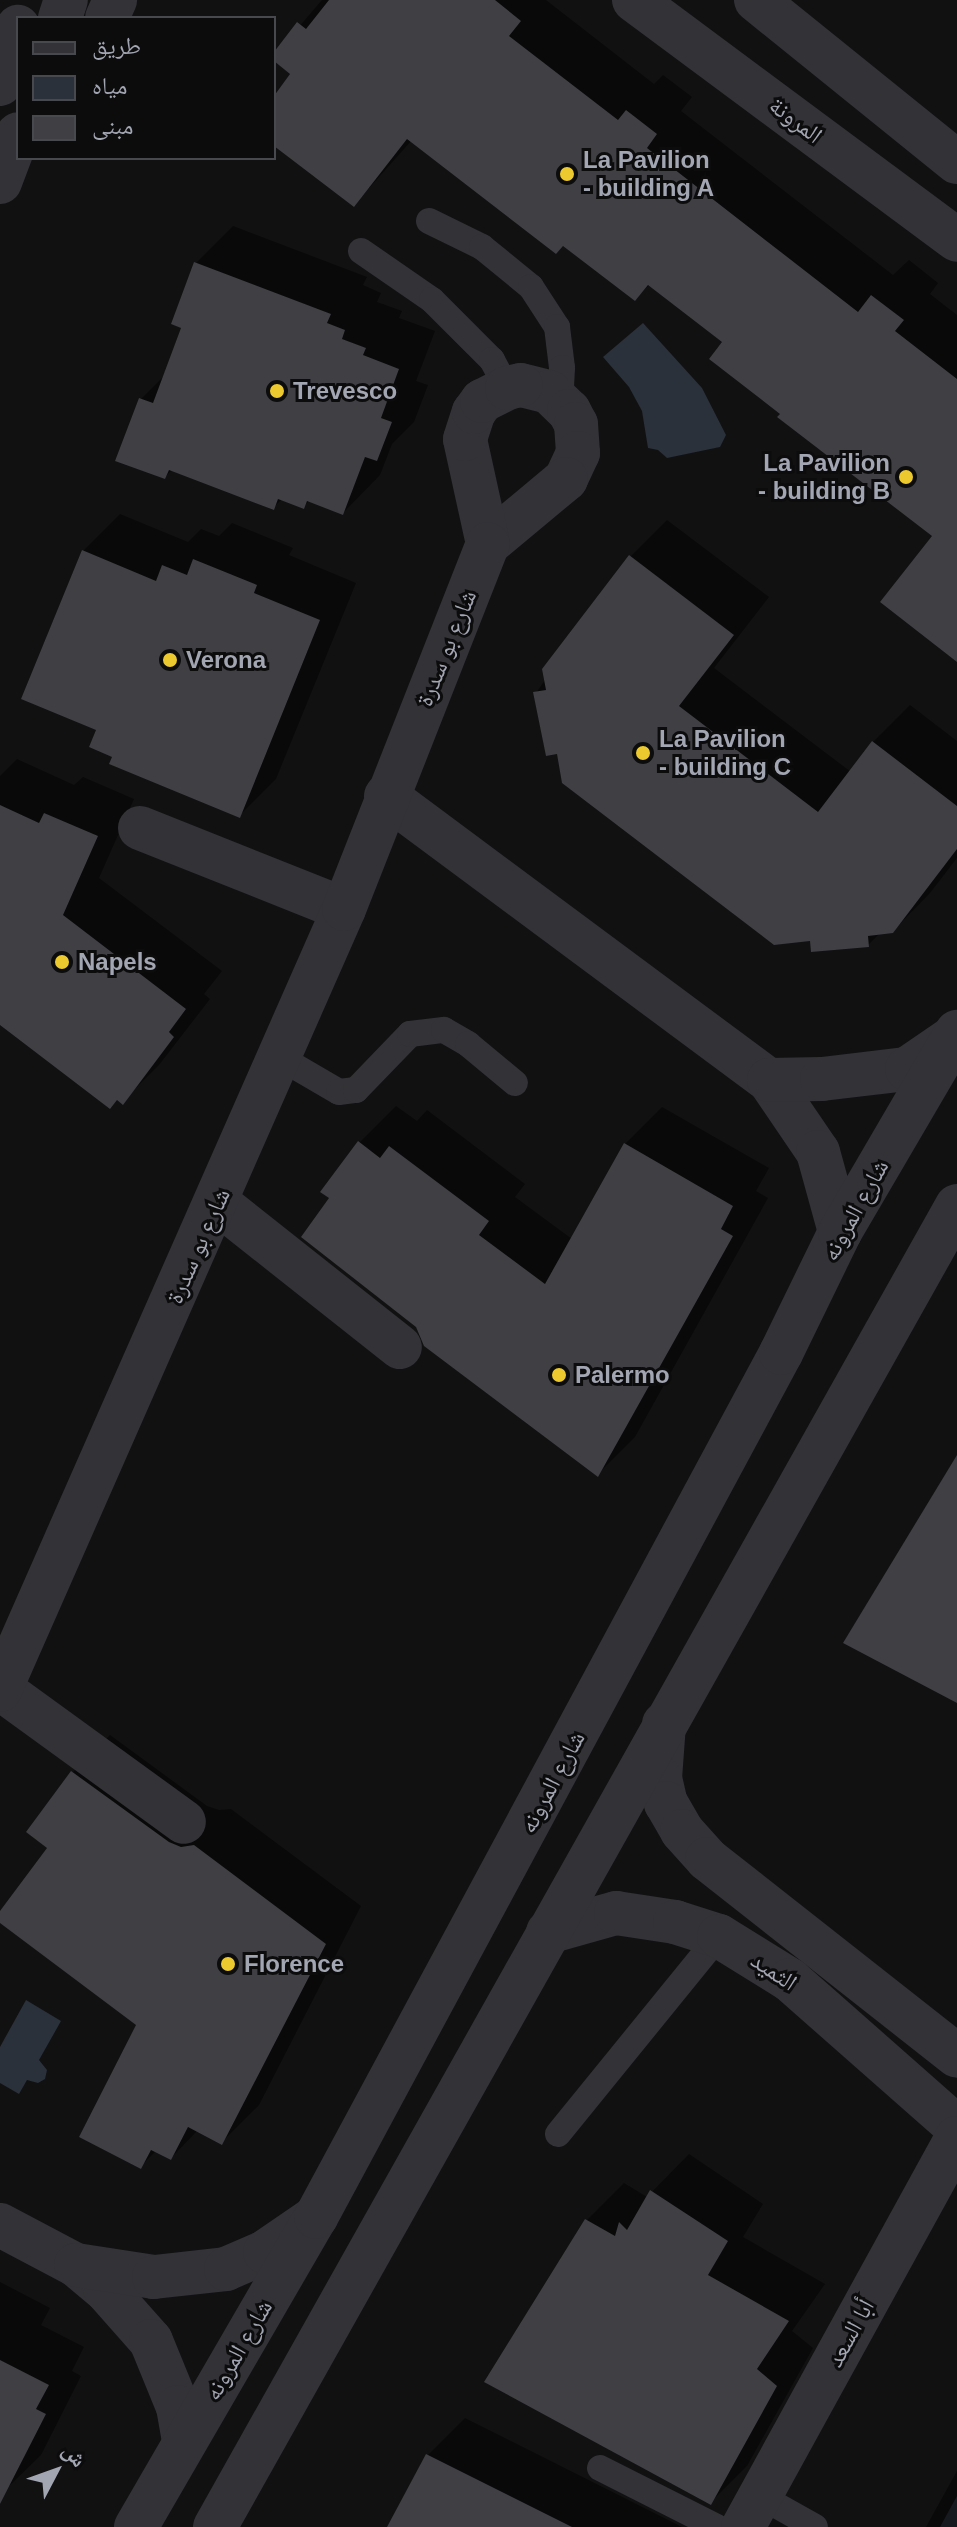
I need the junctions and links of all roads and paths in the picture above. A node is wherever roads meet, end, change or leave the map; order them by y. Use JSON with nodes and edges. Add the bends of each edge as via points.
{"nodes":[{"id":1,"x":634,"y":0,"type":"edge"},
{"id":2,"x":756,"y":0,"type":"edge"},
{"id":3,"x":16,"y":33,"type":"edge"},
{"id":4,"x":0,"y":84,"type":"edge"},
{"id":5,"x":16,"y":139,"type":"edge"},
{"id":6,"x":957,"y":162,"type":"edge"},
{"id":7,"x":0,"y":182,"type":"edge"},
{"id":8,"x":429,"y":221,"type":"dead end"},
{"id":9,"x":957,"y":240,"type":"edge"},
{"id":10,"x":361,"y":251,"type":"dead end"},
{"id":11,"x":507,"y":388,"type":"junction"},
{"id":12,"x":560,"y":401,"type":"junction"},
{"id":13,"x":488,"y":544,"type":"junction"},
{"id":14,"x":386,"y":796,"type":"junction"},
{"id":15,"x":140,"y":828,"type":"dead end"},
{"id":16,"x":344,"y":909,"type":"junction"},
{"id":17,"x":956,"y":1034,"type":"edge"},
{"id":18,"x":279,"y":1057,"type":"junction"},
{"id":19,"x":769,"y":1080,"type":"junction"},
{"id":20,"x":515,"y":1083,"type":"dead end"},
{"id":21,"x":218,"y":1203,"type":"junction"},
{"id":22,"x":957,"y":1206,"type":"edge"},
{"id":23,"x":840,"y":1232,"type":"junction"},
{"id":24,"x":400,"y":1347,"type":"dead end"},
{"id":25,"x":0,"y":1690,"type":"edge"},
{"id":26,"x":664,"y":1724,"type":"junction"},
{"id":27,"x":184,"y":1822,"type":"dead end"},
{"id":28,"x":548,"y":1932,"type":"junction"},
{"id":29,"x":719,"y":1936,"type":"junction"},
{"id":30,"x":957,"y":2056,"type":"edge"},
{"id":31,"x":957,"y":2127,"type":"edge"},
{"id":32,"x":558,"y":2134,"type":"dead end"},
{"id":33,"x":957,"y":2138,"type":"edge"},
{"id":34,"x":316,"y":2217,"type":"junction"},
{"id":35,"x":0,"y":2225,"type":"edge"},
{"id":36,"x":76,"y":2265,"type":"junction"},
{"id":37,"x":184,"y":2442,"type":"junction"},
{"id":38,"x":600,"y":2468,"type":"dead end"},
{"id":39,"x":752,"y":2512,"type":"edge"},
{"id":40,"x":136,"y":2527,"type":"edge"},
{"id":41,"x":215,"y":2527,"type":"edge"},
{"id":42,"x":717,"y":2527,"type":"edge"},
{"id":43,"x":815,"y":2527,"type":"edge"}],
"edges":[{"from":1,"to":9,"type":"street","name":"المرونة"},
{"from":2,"to":6,"type":"street"},
{"from":3,"to":4,"type":"street"},
{"from":5,"to":7,"type":"street"},
{"from":8,"to":12,"type":"lane","via":[[482,247],[531,287],[557,327]]},
{"from":10,"to":11,"type":"lane","via":[[458,324],[492,360]]},
{"from":11,"to":12,"type":"street","via":[[535,387]]},
{"from":11,"to":13,"type":"street","via":[[482,401],[465,439]]},
{"from":12,"to":13,"type":"street","name":"شارع بو سدرة","via":[[576,424],[578,453],[573,466],[556,488]]},
{"from":13,"to":14,"type":"street","name":"شارع بو سدرة"},
{"from":14,"to":16,"type":"street","name":"شارع بو سدرة"},
{"from":14,"to":19,"type":"street"},
{"from":15,"to":16,"type":"street"},
{"from":16,"to":18,"type":"street","name":"شارع بو سدرة"},
{"from":17,"to":19,"type":"street","via":[[907,1069]]},
{"from":17,"to":23,"type":"street","name":"شارع المرونه"},
{"from":18,"to":20,"type":"lane","via":[[339,1092],[356,1090],[410,1034],[444,1030]]},
{"from":18,"to":21,"type":"street","name":"شارع بو سدرة"},
{"from":19,"to":23,"type":"street","via":[[818,1152]]},
{"from":21,"to":24,"type":"street"},
{"from":21,"to":25,"type":"street","name":"شارع بو سدرة"},
{"from":22,"to":26,"type":"street"},
{"from":23,"to":34,"type":"street","name":"شارع المرونه","via":[[781,1353]]},
{"from":25,"to":27,"type":"street"},
{"from":26,"to":28,"type":"street"},
{"from":26,"to":30,"type":"street","name":"الثميد","via":[[660,1778],[666,1803],[682,1831],[707,1859]]},
{"from":28,"to":29,"type":"street","name":"الثميد","via":[[616,1913],[675,1922]]},
{"from":28,"to":41,"type":"street"},
{"from":29,"to":31,"type":"street","name":"الثميد","via":[[790,1980]]},
{"from":29,"to":32,"type":"lane"},
{"from":33,"to":39,"type":"street","name":"أبا السعد"},
{"from":34,"to":36,"type":"street","via":[[265,2252],[226,2269],[154,2277]]},
{"from":34,"to":37,"type":"street","name":"شارع المرونه"},
{"from":35,"to":36,"type":"street"},
{"from":36,"to":37,"type":"street","via":[[151,2341],[178,2407]]},
{"from":37,"to":40,"type":"street","name":"شارع المرونه"},
{"from":38,"to":42,"type":"lane"},
{"from":39,"to":43,"type":"lane"}]}
